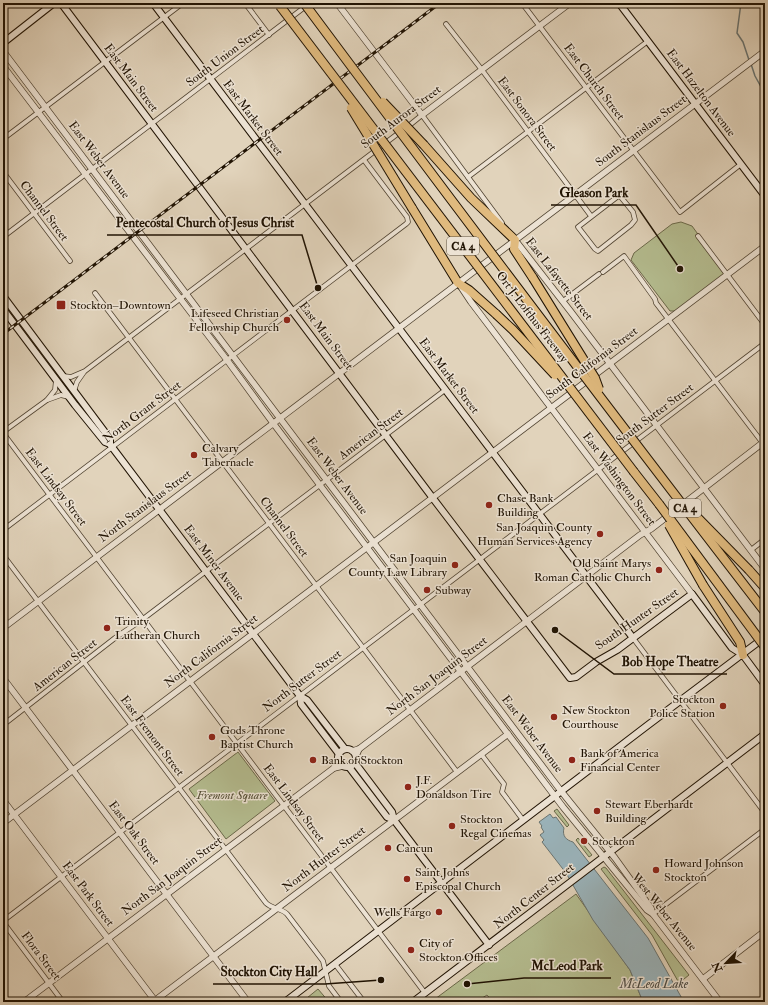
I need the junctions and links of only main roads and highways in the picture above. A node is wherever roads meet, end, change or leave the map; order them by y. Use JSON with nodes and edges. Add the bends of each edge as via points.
{"nodes":[{"id":1,"x":54,"y":3,"type":"edge"},
{"id":2,"x":61,"y":3,"type":"edge"},
{"id":3,"x":153,"y":3,"type":"edge"},
{"id":4,"x":304,"y":3,"type":"edge"},
{"id":5,"x":619,"y":3,"type":"edge"},
{"id":6,"x":279,"y":5,"type":"edge"},
{"id":7,"x":3,"y":43,"type":"edge"},
{"id":8,"x":332,"y":76,"type":"junction"},
{"id":9,"x":361,"y":79,"type":"junction"},
{"id":10,"x":765,"y":196,"type":"edge"},
{"id":11,"x":3,"y":296,"type":"edge"},
{"id":12,"x":3,"y":309,"type":"edge"},
{"id":13,"x":59,"y":378,"type":"junction"},
{"id":14,"x":607,"y":404,"type":"junction"},
{"id":15,"x":593,"y":418,"type":"junction"},
{"id":16,"x":676,"y":497,"type":"junction"},
{"id":17,"x":659,"y":504,"type":"junction"},
{"id":18,"x":764,"y":587,"type":"edge"},
{"id":19,"x":692,"y":594,"type":"joint"},
{"id":20,"x":765,"y":612,"type":"edge"},
{"id":21,"x":740,"y":614,"type":"junction"},
{"id":22,"x":765,"y":637,"type":"edge"},
{"id":23,"x":633,"y":638,"type":"junction"},
{"id":24,"x":765,"y":647,"type":"edge"},
{"id":25,"x":765,"y":651,"type":"edge"},
{"id":26,"x":743,"y":655,"type":"junction"},
{"id":27,"x":576,"y":677,"type":"joint"},
{"id":28,"x":765,"y":685,"type":"edge"},
{"id":29,"x":300,"y":696,"type":"junction"},
{"id":30,"x":324,"y":731,"type":"junction"},
{"id":31,"x":765,"y":734,"type":"edge"},
{"id":32,"x":336,"y":737,"type":"junction"},
{"id":33,"x":352,"y":755,"type":"junction"},
{"id":34,"x":338,"y":757,"type":"junction"},
{"id":35,"x":346,"y":767,"type":"junction"},
{"id":36,"x":394,"y":820,"type":"junction"},
{"id":37,"x":441,"y":882,"type":"junction"},
{"id":38,"x":489,"y":945,"type":"junction"},
{"id":39,"x":285,"y":1002,"type":"edge"},
{"id":40,"x":413,"y":1002,"type":"edge"}],
"edges":[{"from":1,"to":7,"type":"main road"},
{"from":2,"to":27,"type":"main road","name":"East Main Street","via":[[570,678]]},
{"from":3,"to":23,"type":"main road","name":"East Market Street"},
{"from":4,"to":9,"type":"highway","name":"Ort J. Lofthus Freeway","number":"CA 4","bridge":true},
{"from":5,"to":10,"type":"main road","name":"East Hazelton Avenue"},
{"from":6,"to":8,"type":"highway","name":"Ort J. Lofthus Freeway","number":"CA 4","bridge":true},
{"from":8,"to":15,"type":"highway","name":"Ort J. Lofthus Freeway","number":"CA 4","bridge":true},
{"from":8,"to":15,"type":"highway","bridge":true,"via":[[458,283],[496,314]]},
{"from":9,"to":14,"type":"highway","name":"Ort J. Lofthus Freeway","number":"CA 4","bridge":true},
{"from":9,"to":14,"type":"highway","bridge":true,"via":[[424,144],[471,198],[515,240],[514,249],[594,378]]},
{"from":11,"to":13,"type":"main road","name":"East Miner Avenue"},
{"from":12,"to":13,"type":"main road","name":"East Miner Avenue"},
{"from":13,"to":29,"type":"main road","name":"East Miner Avenue"},
{"from":14,"to":16,"type":"highway","name":"Ort J. Lofthus Freeway","number":"CA 4","bridge":true},
{"from":15,"to":17,"type":"highway","name":"Ort J. Lofthus Freeway","number":"CA 4","bridge":true},
{"from":16,"to":18,"type":"highway","bridge":true,"via":[[721,540]]},
{"from":16,"to":20,"type":"highway","name":"Ort J. Lofthus Freeway","number":"CA 4","bridge":true},
{"from":17,"to":21,"type":"highway","name":"Ort J. Lofthus Freeway","number":"CA 4","bridge":true},
{"from":17,"to":26,"type":"highway","bridge":true,"via":[[703,585],[740,642]]},
{"from":19,"to":23,"type":"main road","name":"South Hunter Street"},
{"from":19,"to":26,"type":"main road","name":"East Washington Street","via":[[732,648]]},
{"from":21,"to":24,"type":"highway","name":"Ort J. Lofthus Freeway","number":"CA 4","bridge":true},
{"from":21,"to":25,"type":"highway","number":"CA 4","bridge":true},
{"from":22,"to":26,"type":"main road"},
{"from":23,"to":27,"type":"main road","name":"South Hunter Street"},
{"from":26,"to":28,"type":"main road","name":"East Washington Street"},
{"from":26,"to":37,"type":"main road"},
{"from":29,"to":30,"type":"main road","name":"East Miner Avenue","via":[[301,704]]},
{"from":29,"to":32,"type":"main road","name":"East Miner Avenue","via":[[307,700]]},
{"from":30,"to":32,"type":"main road"},
{"from":30,"to":34,"type":"main road","name":"East Miner Avenue"},
{"from":31,"to":38,"type":"main road","name":"North Center Street"},
{"from":32,"to":33,"type":"main road","name":"East Miner Avenue"},
{"from":33,"to":34,"type":"main road"},
{"from":33,"to":35,"type":"main road"},
{"from":33,"to":36,"type":"main road","name":"East Miner Avenue","via":[[392,813]]},
{"from":34,"to":35,"type":"main road","name":"East Miner Avenue"},
{"from":35,"to":36,"type":"main road","name":"East Miner Avenue","via":[[387,817]]},
{"from":36,"to":37,"type":"main road","name":"East Miner Avenue"},
{"from":37,"to":38,"type":"main road","name":"East Miner Avenue"},
{"from":37,"to":39,"type":"main road"},
{"from":38,"to":40,"type":"main road","name":"North Center Street"}]}
